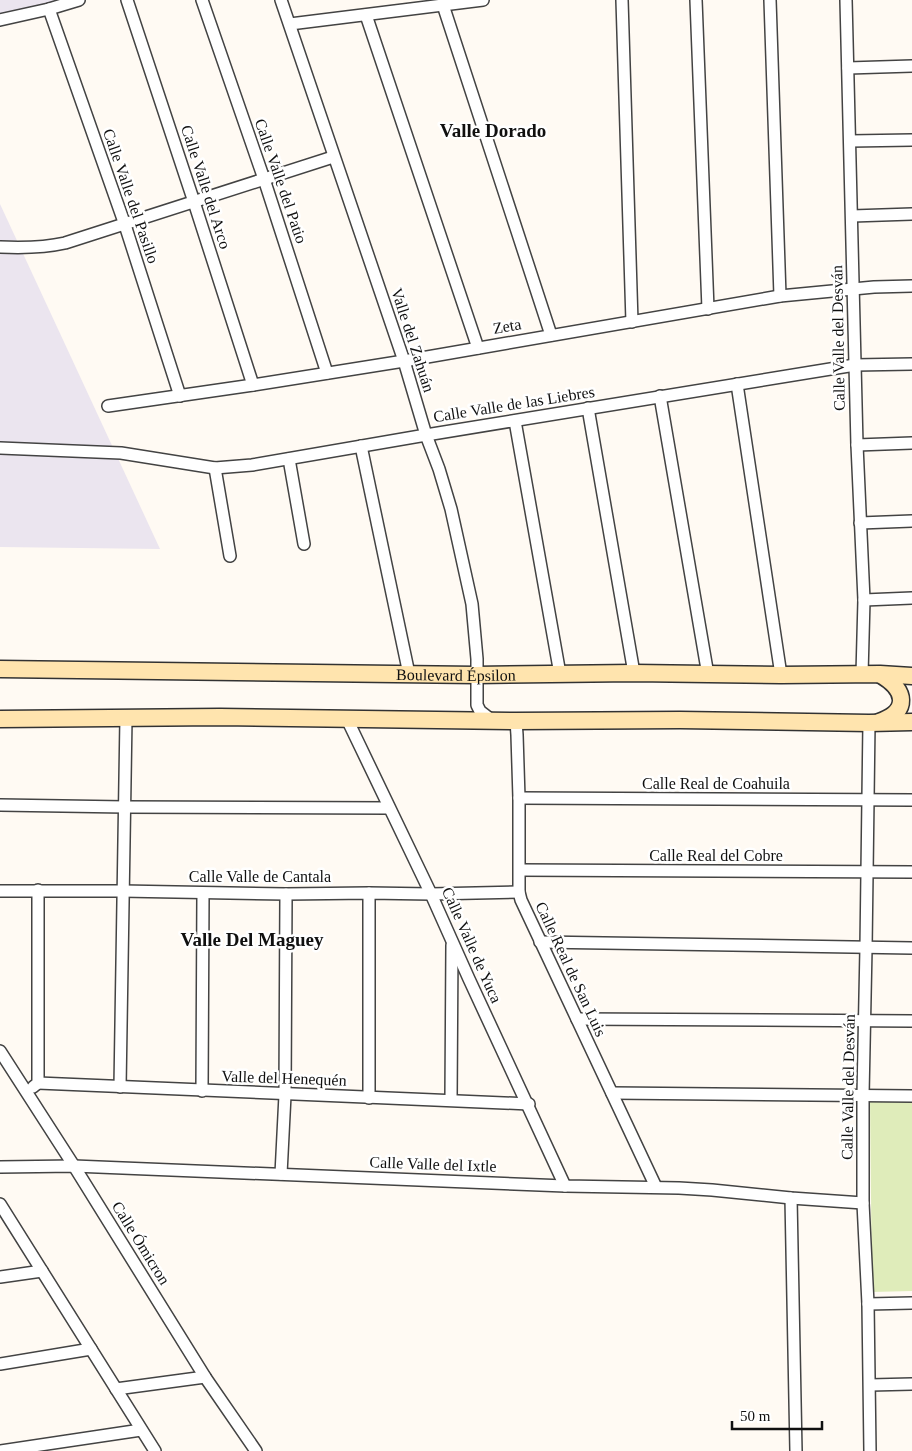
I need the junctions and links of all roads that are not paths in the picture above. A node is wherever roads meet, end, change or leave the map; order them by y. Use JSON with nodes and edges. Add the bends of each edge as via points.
{"nodes":[{"id":1,"x":79,"y":0,"type":"edge"},
{"id":2,"x":127,"y":0,"type":"edge"},
{"id":3,"x":202,"y":0,"type":"edge"},
{"id":4,"x":282,"y":0,"type":"edge"},
{"id":5,"x":483,"y":0,"type":"edge"},
{"id":6,"x":622,"y":0,"type":"edge"},
{"id":7,"x":696,"y":0,"type":"edge"},
{"id":8,"x":770,"y":0,"type":"edge"},
{"id":9,"x":846,"y":0,"type":"edge"},
{"id":10,"x":443,"y":5,"type":"junction"},
{"id":11,"x":49,"y":9,"type":"junction"},
{"id":12,"x":366,"y":15,"type":"junction"},
{"id":13,"x":0,"y":20,"type":"edge"},
{"id":14,"x":290,"y":24,"type":"junction"},
{"id":15,"x":912,"y":66,"type":"edge"},
{"id":16,"x":848,"y":68,"type":"junction"},
{"id":17,"x":912,"y":140,"type":"edge"},
{"id":18,"x":850,"y":141,"type":"junction"},
{"id":19,"x":334,"y":156,"type":"junction"},
{"id":20,"x":264,"y":179,"type":"junction"},
{"id":21,"x":194,"y":202,"type":"junction"},
{"id":22,"x":912,"y":214,"type":"edge"},
{"id":23,"x":852,"y":216,"type":"junction"},
{"id":24,"x":125,"y":225,"type":"junction"},
{"id":25,"x":0,"y":247,"type":"edge"},
{"id":26,"x":912,"y":286,"type":"edge"},
{"id":27,"x":853,"y":288,"type":"junction"},
{"id":28,"x":780,"y":296,"type":"junction"},
{"id":29,"x":708,"y":309,"type":"junction"},
{"id":30,"x":632,"y":322,"type":"junction"},
{"id":31,"x":551,"y":335,"type":"junction"},
{"id":32,"x":478,"y":348,"type":"junction"},
{"id":33,"x":404,"y":361,"type":"junction"},
{"id":34,"x":912,"y":364,"type":"edge"},
{"id":35,"x":855,"y":365,"type":"junction"},
{"id":36,"x":327,"y":372,"type":"junction"},
{"id":37,"x":737,"y":384,"type":"junction"},
{"id":38,"x":253,"y":385,"type":"junction"},
{"id":39,"x":180,"y":396,"type":"junction"},
{"id":40,"x":660,"y":396,"type":"junction"},
{"id":41,"x":108,"y":406,"type":"dead end"},
{"id":42,"x":588,"y":408,"type":"junction"},
{"id":43,"x":515,"y":421,"type":"junction"},
{"id":44,"x":426,"y":435,"type":"junction"},
{"id":45,"x":912,"y":443,"type":"edge"},
{"id":46,"x":857,"y":445,"type":"junction"},
{"id":47,"x":361,"y":446,"type":"junction"},
{"id":48,"x":0,"y":448,"type":"edge"},
{"id":49,"x":289,"y":459,"type":"junction"},
{"id":50,"x":216,"y":468,"type":"junction"},
{"id":51,"x":912,"y":521,"type":"edge"},
{"id":52,"x":860,"y":523,"type":"junction"},
{"id":53,"x":304,"y":544,"type":"dead end"},
{"id":54,"x":230,"y":556,"type":"dead end"},
{"id":55,"x":912,"y":598,"type":"edge"},
{"id":56,"x":864,"y":600,"type":"junction"},
{"id":57,"x":0,"y":670,"type":"edge"},
{"id":58,"x":409,"y":674,"type":"junction"},
{"id":59,"x":560,"y":674,"type":"junction"},
{"id":60,"x":634,"y":674,"type":"junction"},
{"id":61,"x":862,"y":674,"type":"junction"},
{"id":62,"x":880,"y":674,"type":"junction"},
{"id":63,"x":476,"y":675,"type":"junction"},
{"id":64,"x":708,"y":675,"type":"junction"},
{"id":65,"x":781,"y":676,"type":"junction"},
{"id":66,"x":912,"y":676,"type":"edge"},
{"id":67,"x":126,"y":718,"type":"junction"},
{"id":68,"x":0,"y":719,"type":"edge"},
{"id":69,"x":347,"y":719,"type":"junction"},
{"id":70,"x":493,"y":721,"type":"junction"},
{"id":71,"x":516,"y":721,"type":"junction"},
{"id":72,"x":912,"y":722,"type":"edge"},
{"id":73,"x":872,"y":723,"type":"junction"},
{"id":74,"x":519,"y":798,"type":"junction"},
{"id":75,"x":868,"y":800,"type":"junction"},
{"id":76,"x":912,"y":800,"type":"edge"},
{"id":77,"x":0,"y":805,"type":"edge"},
{"id":78,"x":125,"y":807,"type":"junction"},
{"id":79,"x":389,"y":808,"type":"junction"},
{"id":80,"x":520,"y":870,"type":"junction"},
{"id":81,"x":867,"y":872,"type":"junction"},
{"id":82,"x":912,"y":872,"type":"edge"},
{"id":83,"x":38,"y":890,"type":"junction"},
{"id":84,"x":0,"y":891,"type":"edge"},
{"id":85,"x":122,"y":891,"type":"junction"},
{"id":86,"x":519,"y":892,"type":"junction"},
{"id":87,"x":203,"y":893,"type":"junction"},
{"id":88,"x":369,"y":893,"type":"junction"},
{"id":89,"x":286,"y":894,"type":"junction"},
{"id":90,"x":431,"y":894,"type":"junction"},
{"id":91,"x":452,"y":940,"type":"junction"},
{"id":92,"x":540,"y":942,"type":"junction"},
{"id":93,"x":866,"y":948,"type":"junction"},
{"id":94,"x":912,"y":948,"type":"edge"},
{"id":95,"x":577,"y":1019,"type":"junction"},
{"id":96,"x":865,"y":1021,"type":"junction"},
{"id":97,"x":912,"y":1021,"type":"edge"},
{"id":98,"x":0,"y":1052,"type":"edge"},
{"id":99,"x":38,"y":1083,"type":"junction"},
{"id":100,"x":120,"y":1087,"type":"junction"},
{"id":101,"x":202,"y":1091,"type":"junction"},
{"id":102,"x":612,"y":1093,"type":"junction"},
{"id":103,"x":26,"y":1094,"type":"junction"},
{"id":104,"x":284,"y":1095,"type":"junction"},
{"id":105,"x":863,"y":1095,"type":"junction"},
{"id":106,"x":912,"y":1096,"type":"edge"},
{"id":107,"x":369,"y":1098,"type":"junction"},
{"id":108,"x":451,"y":1100,"type":"junction"},
{"id":109,"x":528,"y":1104,"type":"junction"},
{"id":110,"x":74,"y":1166,"type":"junction"},
{"id":111,"x":0,"y":1167,"type":"edge"},
{"id":112,"x":282,"y":1174,"type":"junction"},
{"id":113,"x":565,"y":1186,"type":"junction"},
{"id":114,"x":656,"y":1187,"type":"junction"},
{"id":115,"x":791,"y":1198,"type":"junction"},
{"id":116,"x":863,"y":1203,"type":"junction"},
{"id":117,"x":0,"y":1204,"type":"edge"},
{"id":118,"x":42,"y":1271,"type":"junction"},
{"id":119,"x":0,"y":1277,"type":"edge"},
{"id":120,"x":912,"y":1303,"type":"edge"},
{"id":121,"x":868,"y":1304,"type":"junction"},
{"id":122,"x":91,"y":1349,"type":"junction"},
{"id":123,"x":0,"y":1364,"type":"edge"},
{"id":124,"x":205,"y":1377,"type":"junction"},
{"id":125,"x":912,"y":1384,"type":"edge"},
{"id":126,"x":870,"y":1385,"type":"junction"},
{"id":127,"x":116,"y":1389,"type":"junction"},
{"id":128,"x":141,"y":1430,"type":"junction"},
{"id":129,"x":0,"y":1451,"type":"edge"},
{"id":130,"x":155,"y":1451,"type":"edge"},
{"id":131,"x":256,"y":1451,"type":"edge"},
{"id":132,"x":796,"y":1451,"type":"edge"},
{"id":133,"x":870,"y":1451,"type":"edge"}],
"edges":[{"from":1,"to":11,"type":"street"},
{"from":2,"to":21,"type":"street","name":"Calle Valle del Arco"},
{"from":3,"to":20,"type":"street","name":"Calle Valle del Patio"},
{"from":4,"to":14,"type":"street","name":"Valle del Zahuán"},
{"from":5,"to":10,"type":"street"},
{"from":6,"to":30,"type":"street"},
{"from":7,"to":29,"type":"street"},
{"from":8,"to":28,"type":"street"},
{"from":9,"to":16,"type":"street","name":"Calle Valle del Desván"},
{"from":10,"to":12,"type":"street"},
{"from":10,"to":31,"type":"street"},
{"from":11,"to":13,"type":"street"},
{"from":11,"to":24,"type":"street","name":"Calle Valle del Pasillo"},
{"from":12,"to":14,"type":"street"},
{"from":12,"to":32,"type":"street"},
{"from":14,"to":19,"type":"street","name":"Valle del Zahuán"},
{"from":15,"to":16,"type":"street"},
{"from":16,"to":18,"type":"street","name":"Calle Valle del Desván"},
{"from":17,"to":18,"type":"street"},
{"from":18,"to":23,"type":"street","name":"Calle Valle del Desván"},
{"from":19,"to":20,"type":"street"},
{"from":19,"to":33,"type":"street","name":"Valle del Zahuán"},
{"from":20,"to":21,"type":"street"},
{"from":20,"to":36,"type":"street","name":"Calle Valle del Patio"},
{"from":21,"to":24,"type":"street"},
{"from":21,"to":38,"type":"street","name":"Calle Valle del Arco"},
{"from":22,"to":23,"type":"street"},
{"from":23,"to":27,"type":"street","name":"Calle Valle del Desván"},
{"from":24,"to":25,"type":"street","via":[[45,247]]},
{"from":24,"to":39,"type":"street","name":"Calle Valle del Pasillo"},
{"from":26,"to":27,"type":"street","name":"Zeta"},
{"from":27,"to":28,"type":"street","name":"Zeta"},
{"from":27,"to":35,"type":"street","name":"Calle Valle del Desván"},
{"from":28,"to":29,"type":"street","name":"Zeta"},
{"from":29,"to":30,"type":"street","name":"Zeta"},
{"from":30,"to":31,"type":"street","name":"Zeta"},
{"from":31,"to":32,"type":"street","name":"Zeta"},
{"from":32,"to":33,"type":"street","name":"Zeta"},
{"from":33,"to":36,"type":"street","name":"Zeta"},
{"from":33,"to":44,"type":"street","name":"Valle del Zahuán"},
{"from":34,"to":35,"type":"street","name":"Calle Valle de las Liebres"},
{"from":35,"to":37,"type":"street","name":"Calle Valle de las Liebres"},
{"from":35,"to":46,"type":"street","name":"Calle Valle del Desván"},
{"from":36,"to":38,"type":"street","name":"Zeta"},
{"from":37,"to":40,"type":"street","name":"Calle Valle de las Liebres"},
{"from":37,"to":65,"type":"street"},
{"from":38,"to":39,"type":"street","name":"Zeta"},
{"from":39,"to":41,"type":"street","name":"Zeta"},
{"from":40,"to":42,"type":"street","name":"Calle Valle de las Liebres"},
{"from":40,"to":64,"type":"street"},
{"from":42,"to":43,"type":"street","name":"Calle Valle de las Liebres"},
{"from":42,"to":60,"type":"street"},
{"from":43,"to":44,"type":"street","name":"Calle Valle de las Liebres"},
{"from":43,"to":59,"type":"street"},
{"from":44,"to":47,"type":"street","name":"Calle Valle de las Liebres"},
{"from":44,"to":63,"type":"street","name":"Valle del Zahuán","via":[[451,508],[467,578]]},
{"from":45,"to":46,"type":"street"},
{"from":46,"to":52,"type":"street","name":"Calle Valle del Desván"},
{"from":47,"to":49,"type":"street","name":"Calle Valle de las Liebres"},
{"from":47,"to":58,"type":"street"},
{"from":48,"to":50,"type":"street","name":"Calle Valle de las Liebres","via":[[121,453]]},
{"from":49,"to":50,"type":"street","name":"Calle Valle de las Liebres"},
{"from":49,"to":53,"type":"street"},
{"from":50,"to":54,"type":"street"},
{"from":51,"to":52,"type":"street"},
{"from":52,"to":56,"type":"street","name":"Calle Valle del Desván"},
{"from":55,"to":56,"type":"street"},
{"from":56,"to":61,"type":"street","name":"Calle Valle del Desván"},
{"from":57,"to":58,"type":"street","name":"Boulevard Épsilon"},
{"from":58,"to":63,"type":"street","name":"Boulevard Épsilon"},
{"from":59,"to":60,"type":"street","name":"Boulevard Épsilon"},
{"from":59,"to":63,"type":"street","name":"Boulevard Épsilon"},
{"from":60,"to":64,"type":"street","name":"Boulevard Épsilon"},
{"from":61,"to":62,"type":"street","name":"Boulevard Épsilon"},
{"from":61,"to":65,"type":"street","name":"Boulevard Épsilon"},
{"from":62,"to":66,"type":"street","name":"Boulevard Épsilon"},
{"from":62,"to":73,"type":"street","via":[[897,688],[901,701],[894,715]]},
{"from":63,"to":70,"type":"street","name":"Valle del Zahuán","via":[[476,705]]},
{"from":64,"to":65,"type":"street","name":"Boulevard Épsilon"},
{"from":67,"to":68,"type":"street"},
{"from":67,"to":69,"type":"street"},
{"from":67,"to":78,"type":"street"},
{"from":69,"to":70,"type":"street"},
{"from":69,"to":79,"type":"street","name":"Calle Valle de Yuca"},
{"from":70,"to":71,"type":"street"},
{"from":71,"to":73,"type":"street"},
{"from":71,"to":74,"type":"street","name":"Calle Real de San Luis"},
{"from":72,"to":73,"type":"street"},
{"from":73,"to":75,"type":"street","name":"Calle Valle del Desván"},
{"from":74,"to":75,"type":"street","name":"Calle Real de Coahuila"},
{"from":74,"to":80,"type":"street","name":"Calle Real de San Luis"},
{"from":75,"to":76,"type":"street","name":"Calle Real de Coahuila"},
{"from":75,"to":81,"type":"street","name":"Calle Valle del Desván"},
{"from":77,"to":78,"type":"street"},
{"from":78,"to":79,"type":"street"},
{"from":78,"to":85,"type":"street"},
{"from":79,"to":90,"type":"street","name":"Calle Valle de Yuca"},
{"from":80,"to":81,"type":"street","name":"Calle Real del Cobre"},
{"from":80,"to":86,"type":"street","name":"Calle Real de San Luis"},
{"from":81,"to":82,"type":"street","name":"Calle Real del Cobre"},
{"from":81,"to":93,"type":"street","name":"Calle Valle del Desván"},
{"from":83,"to":84,"type":"street","name":"Calle Valle de Cantala"},
{"from":83,"to":85,"type":"street","name":"Calle Valle de Cantala"},
{"from":83,"to":99,"type":"street"},
{"from":85,"to":87,"type":"street","name":"Calle Valle de Cantala"},
{"from":85,"to":100,"type":"street"},
{"from":86,"to":90,"type":"street","name":"Calle Valle de Cantala"},
{"from":86,"to":92,"type":"street","name":"Calle Real de San Luis"},
{"from":87,"to":89,"type":"street","name":"Calle Valle de Cantala"},
{"from":87,"to":101,"type":"street"},
{"from":88,"to":89,"type":"street","name":"Calle Valle de Cantala"},
{"from":88,"to":90,"type":"street","name":"Calle Valle de Cantala"},
{"from":88,"to":107,"type":"street"},
{"from":89,"to":104,"type":"street"},
{"from":90,"to":91,"type":"street","name":"Calle Valle de Yuca"},
{"from":91,"to":108,"type":"street"},
{"from":91,"to":109,"type":"street","name":"Calle Valle de Yuca"},
{"from":92,"to":93,"type":"street"},
{"from":92,"to":95,"type":"street","name":"Calle Real de San Luis"},
{"from":93,"to":94,"type":"street"},
{"from":93,"to":96,"type":"street","name":"Calle Valle del Desván"},
{"from":95,"to":96,"type":"street"},
{"from":95,"to":102,"type":"street","name":"Calle Real de San Luis"},
{"from":96,"to":97,"type":"street"},
{"from":96,"to":105,"type":"street","name":"Calle Valle del Desván"},
{"from":98,"to":103,"type":"street","name":"Calle Ómicron"},
{"from":99,"to":100,"type":"street","name":"Valle del Henequén"},
{"from":99,"to":103,"type":"street"},
{"from":100,"to":101,"type":"street","name":"Valle del Henequén"},
{"from":101,"to":104,"type":"street","name":"Valle del Henequén"},
{"from":102,"to":105,"type":"street"},
{"from":102,"to":114,"type":"street","name":"Calle Real de San Luis"},
{"from":103,"to":110,"type":"street","name":"Calle Ómicron"},
{"from":104,"to":107,"type":"street","name":"Valle del Henequén"},
{"from":104,"to":112,"type":"street"},
{"from":105,"to":106,"type":"street"},
{"from":105,"to":116,"type":"street","name":"Calle Valle del Desván"},
{"from":107,"to":108,"type":"street","name":"Valle del Henequén"},
{"from":108,"to":109,"type":"street","name":"Valle del Henequén"},
{"from":109,"to":113,"type":"street","name":"Calle Valle de Yuca"},
{"from":110,"to":111,"type":"street","name":"Calle Valle del Ixtle"},
{"from":110,"to":112,"type":"street","name":"Calle Valle del Ixtle"},
{"from":110,"to":124,"type":"street","name":"Calle Ómicron"},
{"from":112,"to":113,"type":"street","name":"Calle Valle del Ixtle"},
{"from":113,"to":114,"type":"street","name":"Calle Valle del Ixtle"},
{"from":114,"to":115,"type":"street","name":"Calle Valle del Ixtle"},
{"from":115,"to":116,"type":"street","name":"Calle Valle del Ixtle"},
{"from":115,"to":132,"type":"street"},
{"from":116,"to":121,"type":"street","name":"Calle Valle del Desván"},
{"from":117,"to":118,"type":"street"},
{"from":118,"to":119,"type":"street"},
{"from":118,"to":122,"type":"street"},
{"from":120,"to":121,"type":"street"},
{"from":121,"to":126,"type":"street","name":"Calle Valle del Desván"},
{"from":122,"to":123,"type":"street"},
{"from":122,"to":127,"type":"street"},
{"from":124,"to":127,"type":"street"},
{"from":124,"to":131,"type":"street","name":"Calle Ómicron"},
{"from":125,"to":126,"type":"street"},
{"from":126,"to":133,"type":"street","name":"Calle Valle del Desván"},
{"from":127,"to":128,"type":"street"},
{"from":128,"to":129,"type":"street"},
{"from":128,"to":130,"type":"street"}]}
